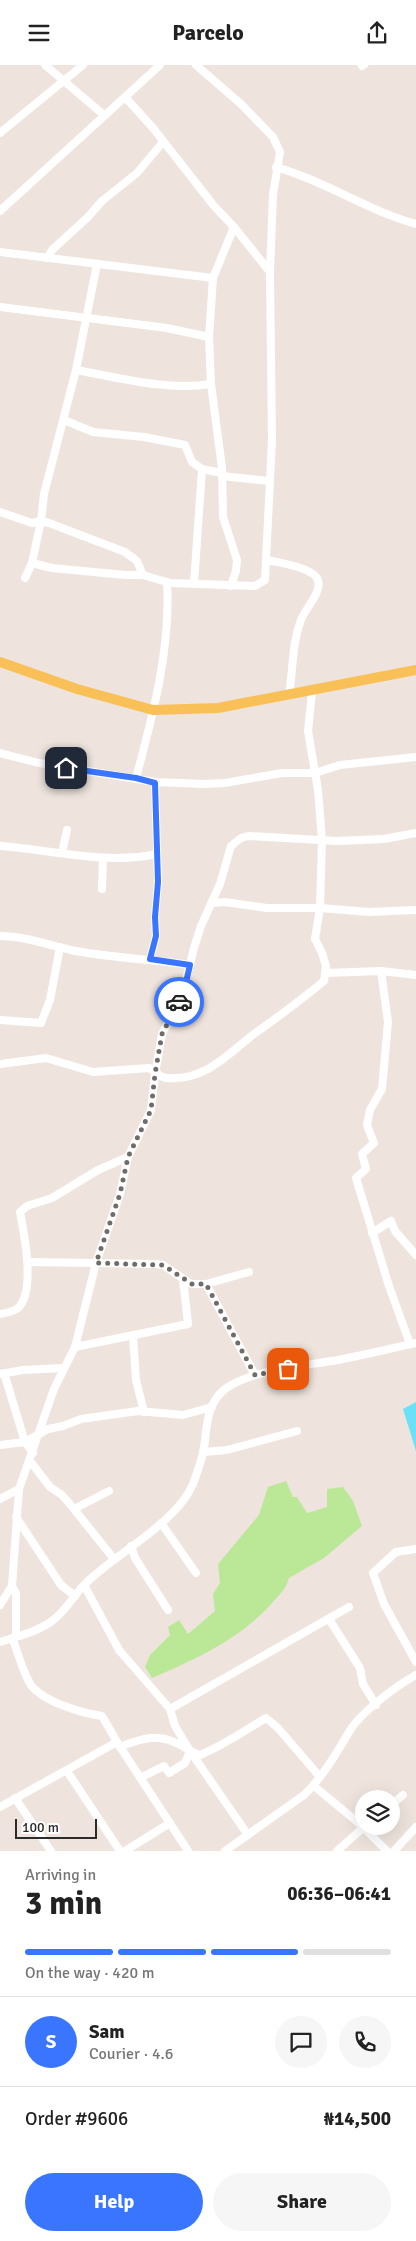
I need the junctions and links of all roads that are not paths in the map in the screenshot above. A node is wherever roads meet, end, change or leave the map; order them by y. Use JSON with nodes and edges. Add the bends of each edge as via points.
{"nodes":[{"id":1,"x":46,"y":65,"type":"edge"},
{"id":2,"x":83,"y":65,"type":"edge"},
{"id":3,"x":160,"y":65,"type":"edge"},
{"id":4,"x":196,"y":65,"type":"edge"},
{"id":5,"x":64,"y":81,"type":"junction"},
{"id":6,"x":125,"y":97,"type":"junction"},
{"id":7,"x":104,"y":115,"type":"junction"},
{"id":8,"x":0,"y":133,"type":"edge"},
{"id":9,"x":163,"y":142,"type":"junction"},
{"id":10,"x":276,"y":167,"type":"junction"},
{"id":11,"x":0,"y":198,"type":"edge"},
{"id":12,"x":7,"y":204,"type":"junction"},
{"id":13,"x":0,"y":211,"type":"edge"},
{"id":14,"x":416,"y":224,"type":"edge"},
{"id":15,"x":234,"y":227,"type":"junction"},
{"id":16,"x":0,"y":252,"type":"edge"},
{"id":17,"x":48,"y":258,"type":"junction"},
{"id":18,"x":97,"y":264,"type":"junction"},
{"id":19,"x":270,"y":272,"type":"junction"},
{"id":20,"x":213,"y":278,"type":"junction"},
{"id":21,"x":0,"y":307,"type":"edge"},
{"id":22,"x":86,"y":319,"type":"junction"},
{"id":23,"x":210,"y":337,"type":"junction"},
{"id":24,"x":76,"y":369,"type":"junction"},
{"id":25,"x":211,"y":384,"type":"junction"},
{"id":26,"x":64,"y":420,"type":"junction"},
{"id":27,"x":202,"y":469,"type":"junction"},
{"id":28,"x":222,"y":475,"type":"junction"},
{"id":29,"x":269,"y":481,"type":"junction"},
{"id":30,"x":0,"y":512,"type":"edge"},
{"id":31,"x":41,"y":521,"type":"junction"},
{"id":32,"x":268,"y":560,"type":"junction"},
{"id":33,"x":32,"y":563,"type":"junction"},
{"id":34,"x":143,"y":575,"type":"junction"},
{"id":35,"x":25,"y":578,"type":"dead end"},
{"id":36,"x":167,"y":582,"type":"junction"},
{"id":37,"x":194,"y":583,"type":"junction"},
{"id":38,"x":231,"y":586,"type":"junction"},
{"id":39,"x":0,"y":661,"type":"edge"},
{"id":40,"x":416,"y":670,"type":"edge"},
{"id":41,"x":312,"y":692,"type":"junction"},
{"id":42,"x":289,"y":695,"type":"junction"},
{"id":43,"x":153,"y":710,"type":"junction"},
{"id":44,"x":0,"y":753,"type":"edge"},
{"id":45,"x":416,"y":757,"type":"edge"},
{"id":46,"x":315,"y":773,"type":"junction"},
{"id":47,"x":136,"y":778,"type":"junction"},
{"id":48,"x":155,"y":783,"type":"junction"},
{"id":49,"x":67,"y":830,"type":"dead end"},
{"id":50,"x":416,"y":833,"type":"edge"},
{"id":51,"x":322,"y":839,"type":"junction"},
{"id":52,"x":0,"y":846,"type":"edge"},
{"id":53,"x":62,"y":853,"type":"junction"},
{"id":54,"x":158,"y":854,"type":"junction"},
{"id":55,"x":103,"y":858,"type":"junction"},
{"id":56,"x":102,"y":889,"type":"dead end"},
{"id":57,"x":213,"y":903,"type":"junction"},
{"id":58,"x":320,"y":908,"type":"junction"},
{"id":59,"x":416,"y":910,"type":"edge"},
{"id":60,"x":0,"y":936,"type":"edge"},
{"id":61,"x":60,"y":947,"type":"junction"},
{"id":62,"x":150,"y":959,"type":"junction"},
{"id":63,"x":190,"y":965,"type":"junction"},
{"id":64,"x":381,"y":971,"type":"junction"},
{"id":65,"x":326,"y":973,"type":"junction"},
{"id":66,"x":416,"y":975,"type":"edge"},
{"id":67,"x":0,"y":1020,"type":"edge"},
{"id":68,"x":0,"y":1065,"type":"edge"},
{"id":69,"x":155,"y":1074,"type":"junction"},
{"id":70,"x":128,"y":1157,"type":"junction"},
{"id":71,"x":372,"y":1233,"type":"junction"},
{"id":72,"x":416,"y":1255,"type":"edge"},
{"id":73,"x":28,"y":1262,"type":"junction"},
{"id":74,"x":96,"y":1263,"type":"junction"},
{"id":75,"x":249,"y":1273,"type":"dead end"},
{"id":76,"x":183,"y":1279,"type":"junction"},
{"id":77,"x":206,"y":1284,"type":"junction"},
{"id":78,"x":0,"y":1314,"type":"edge"},
{"id":79,"x":133,"y":1336,"type":"junction"},
{"id":80,"x":413,"y":1344,"type":"edge"},
{"id":81,"x":74,"y":1347,"type":"junction"},
{"id":82,"x":64,"y":1368,"type":"junction"},
{"id":83,"x":2,"y":1374,"type":"edge"},
{"id":84,"x":255,"y":1375,"type":"junction"},
{"id":85,"x":212,"y":1407,"type":"junction"},
{"id":86,"x":144,"y":1412,"type":"junction"},
{"id":87,"x":195,"y":1413,"type":"junction"},
{"id":88,"x":205,"y":1426,"type":"junction"},
{"id":89,"x":297,"y":1431,"type":"dead end"},
{"id":90,"x":39,"y":1434,"type":"junction"},
{"id":91,"x":25,"y":1441,"type":"junction"},
{"id":92,"x":0,"y":1445,"type":"edge"},
{"id":93,"x":203,"y":1452,"type":"junction"},
{"id":94,"x":31,"y":1457,"type":"junction"},
{"id":95,"x":19,"y":1489,"type":"junction"},
{"id":96,"x":109,"y":1491,"type":"dead end"},
{"id":97,"x":0,"y":1499,"type":"edge"},
{"id":98,"x":74,"y":1509,"type":"junction"},
{"id":99,"x":16,"y":1517,"type":"junction"},
{"id":100,"x":161,"y":1523,"type":"junction"},
{"id":101,"x":131,"y":1546,"type":"junction"},
{"id":102,"x":416,"y":1549,"type":"edge"},
{"id":103,"x":114,"y":1559,"type":"junction"},
{"id":104,"x":196,"y":1573,"type":"dead end"},
{"id":105,"x":84,"y":1585,"type":"junction"},
{"id":106,"x":12,"y":1586,"type":"junction"},
{"id":107,"x":75,"y":1595,"type":"junction"},
{"id":108,"x":0,"y":1605,"type":"edge"},
{"id":109,"x":349,"y":1607,"type":"dead end"},
{"id":110,"x":168,"y":1610,"type":"dead end"},
{"id":111,"x":329,"y":1619,"type":"junction"},
{"id":112,"x":14,"y":1637,"type":"junction"},
{"id":113,"x":0,"y":1642,"type":"edge"},
{"id":114,"x":416,"y":1662,"type":"edge"},
{"id":115,"x":416,"y":1675,"type":"edge"},
{"id":116,"x":376,"y":1705,"type":"junction"},
{"id":117,"x":170,"y":1709,"type":"junction"},
{"id":118,"x":119,"y":1745,"type":"junction"},
{"id":119,"x":190,"y":1751,"type":"junction"},
{"id":120,"x":67,"y":1771,"type":"junction"},
{"id":121,"x":320,"y":1777,"type":"junction"},
{"id":122,"x":140,"y":1779,"type":"junction"},
{"id":123,"x":314,"y":1785,"type":"junction"},
{"id":124,"x":15,"y":1798,"type":"junction"},
{"id":125,"x":0,"y":1807,"type":"edge"},
{"id":126,"x":355,"y":1819,"type":"edge"},
{"id":127,"x":170,"y":1823,"type":"junction"},
{"id":128,"x":416,"y":1827,"type":"edge"},
{"id":129,"x":248,"y":1835,"type":"junction"},
{"id":130,"x":356,"y":1835,"type":"edge"},
{"id":131,"x":372,"y":1835,"type":"edge"},
{"id":132,"x":52,"y":1851,"type":"edge"},
{"id":133,"x":120,"y":1851,"type":"edge"},
{"id":134,"x":125,"y":1851,"type":"edge"},
{"id":135,"x":188,"y":1851,"type":"edge"},
{"id":136,"x":225,"y":1851,"type":"edge"},
{"id":137,"x":337,"y":1851,"type":"edge"},
{"id":138,"x":387,"y":1851,"type":"edge"},
{"id":139,"x":394,"y":1851,"type":"edge"}],
"edges":[{"from":1,"to":5,"type":"street"},
{"from":2,"to":5,"type":"street"},
{"from":3,"to":6,"type":"street"},
{"from":4,"to":10,"type":"street","via":[[273,137],[280,152]]},
{"from":5,"to":7,"type":"street"},
{"from":5,"to":8,"type":"street"},
{"from":6,"to":7,"type":"street"},
{"from":6,"to":9,"type":"street"},
{"from":7,"to":12,"type":"street"},
{"from":9,"to":15,"type":"street"},
{"from":9,"to":17,"type":"street","via":[[136,173],[52,249]]},
{"from":10,"to":14,"type":"street","via":[[298,173],[397,219]]},
{"from":10,"to":19,"type":"street"},
{"from":11,"to":12,"type":"street"},
{"from":12,"to":13,"type":"street"},
{"from":15,"to":19,"type":"street"},
{"from":15,"to":20,"type":"street"},
{"from":16,"to":17,"type":"street"},
{"from":17,"to":18,"type":"street"},
{"from":18,"to":20,"type":"street"},
{"from":18,"to":22,"type":"street"},
{"from":19,"to":29,"type":"street","via":[[272,440]]},
{"from":20,"to":23,"type":"street"},
{"from":21,"to":22,"type":"street"},
{"from":22,"to":23,"type":"street","via":[[167,328]]},
{"from":22,"to":24,"type":"street"},
{"from":23,"to":25,"type":"street"},
{"from":24,"to":25,"type":"street","via":[[135,381],[189,387]]},
{"from":24,"to":26,"type":"street"},
{"from":25,"to":28,"type":"street"},
{"from":26,"to":27,"type":"street","via":[[93,432],[181,443],[192,462]]},
{"from":26,"to":31,"type":"street","via":[[44,494]]},
{"from":27,"to":28,"type":"street"},
{"from":27,"to":37,"type":"street"},
{"from":28,"to":29,"type":"street"},
{"from":28,"to":38,"type":"street","via":[[224,517],[236,560]]},
{"from":29,"to":32,"type":"street"},
{"from":30,"to":31,"type":"street","via":[[32,523]]},
{"from":31,"to":33,"type":"street"},
{"from":31,"to":34,"type":"street","via":[[125,552],[137,561]]},
{"from":32,"to":38,"type":"street","via":[[262,583]]},
{"from":32,"to":42,"type":"street","via":[[312,573],[318,582],[296,636]]},
{"from":33,"to":34,"type":"street","via":[[52,568]]},
{"from":33,"to":35,"type":"street"},
{"from":34,"to":36,"type":"street"},
{"from":36,"to":37,"type":"street"},
{"from":36,"to":43,"type":"street","via":[[161,672]]},
{"from":37,"to":38,"type":"street"},
{"from":39,"to":43,"type":"main road","via":[[77,689]]},
{"from":40,"to":41,"type":"main road"},
{"from":41,"to":42,"type":"main road"},
{"from":41,"to":46,"type":"street","via":[[308,731]]},
{"from":42,"to":43,"type":"main road","via":[[218,708]]},
{"from":43,"to":47,"type":"street"},
{"from":44,"to":47,"type":"street","via":[[39,763]]},
{"from":45,"to":46,"type":"street","via":[[340,765]]},
{"from":46,"to":48,"type":"street","via":[[282,773],[225,783]]},
{"from":46,"to":51,"type":"street"},
{"from":47,"to":48,"type":"street"},
{"from":48,"to":54,"type":"street"},
{"from":49,"to":53,"type":"street"},
{"from":50,"to":51,"type":"street","via":[[384,839]]},
{"from":51,"to":57,"type":"street","via":[[241,838],[231,846]]},
{"from":51,"to":58,"type":"street"},
{"from":52,"to":53,"type":"street"},
{"from":53,"to":55,"type":"street"},
{"from":54,"to":55,"type":"street","via":[[139,858]]},
{"from":54,"to":62,"type":"street","via":[[156,936]]},
{"from":55,"to":56,"type":"street"},
{"from":57,"to":58,"type":"street","via":[[283,909]]},
{"from":57,"to":63,"type":"street","via":[[201,926]]},
{"from":58,"to":59,"type":"street","via":[[370,912]]},
{"from":58,"to":65,"type":"street","via":[[315,939]]},
{"from":60,"to":61,"type":"street"},
{"from":61,"to":62,"type":"street"},
{"from":61,"to":67,"type":"street","via":[[50,1001],[41,1023]]},
{"from":62,"to":63,"type":"street"},
{"from":63,"to":69,"type":"street","via":[[182,996],[162,1034]]},
{"from":64,"to":65,"type":"street"},
{"from":64,"to":66,"type":"street"},
{"from":64,"to":71,"type":"street","via":[[388,1022],[382,1089],[370,1111],[367,1125],[374,1143],[362,1154],[366,1169],[356,1177]]},
{"from":65,"to":69,"type":"street","via":[[324,981],[220,1063],[182,1077],[168,1079]]},
{"from":68,"to":69,"type":"street","via":[[50,1059],[92,1072],[149,1068]]},
{"from":69,"to":70,"type":"street","via":[[151,1110]]},
{"from":70,"to":73,"type":"street","via":[[20,1212]]},
{"from":70,"to":74,"type":"street","via":[[120,1194]]},
{"from":71,"to":72,"type":"street","via":[[391,1221],[395,1231]]},
{"from":71,"to":80,"type":"street"},
{"from":73,"to":74,"type":"street"},
{"from":73,"to":78,"type":"street","via":[[22,1303],[13,1311]]},
{"from":74,"to":76,"type":"street","via":[[163,1265]]},
{"from":74,"to":81,"type":"street"},
{"from":75,"to":77,"type":"street"},
{"from":76,"to":77,"type":"street","via":[[192,1284]]},
{"from":76,"to":79,"type":"street","via":[[188,1324]]},
{"from":77,"to":84,"type":"street"},
{"from":79,"to":81,"type":"street"},
{"from":79,"to":86,"type":"street","via":[[136,1380]]},
{"from":80,"to":84,"type":"street"},
{"from":81,"to":82,"type":"street"},
{"from":82,"to":83,"type":"street"},
{"from":82,"to":90,"type":"street"},
{"from":83,"to":91,"type":"street"},
{"from":84,"to":85,"type":"street","via":[[227,1388]]},
{"from":85,"to":87,"type":"street"},
{"from":85,"to":88,"type":"street"},
{"from":86,"to":87,"type":"street"},
{"from":86,"to":90,"type":"street","via":[[81,1419]]},
{"from":87,"to":88,"type":"street"},
{"from":88,"to":93,"type":"street"},
{"from":89,"to":93,"type":"street","via":[[227,1450]]},
{"from":90,"to":91,"type":"street"},
{"from":90,"to":94,"type":"street"},
{"from":91,"to":92,"type":"street"},
{"from":91,"to":94,"type":"street"},
{"from":93,"to":100,"type":"street","via":[[187,1495]]},
{"from":94,"to":95,"type":"street"},
{"from":94,"to":98,"type":"street","via":[[50,1487]]},
{"from":95,"to":97,"type":"street"},
{"from":95,"to":99,"type":"street"},
{"from":96,"to":98,"type":"street"},
{"from":98,"to":103,"type":"street"},
{"from":99,"to":106,"type":"street"},
{"from":99,"to":107,"type":"street","via":[[62,1585]]},
{"from":100,"to":101,"type":"street"},
{"from":100,"to":104,"type":"street"},
{"from":101,"to":103,"type":"street"},
{"from":101,"to":110,"type":"street"},
{"from":102,"to":114,"type":"street","via":[[396,1552],[372,1573],[384,1604]]},
{"from":103,"to":105,"type":"street"},
{"from":105,"to":107,"type":"street"},
{"from":105,"to":117,"type":"street","via":[[119,1650]]},
{"from":106,"to":108,"type":"street"},
{"from":106,"to":112,"type":"street","via":[[16,1593]]},
{"from":107,"to":112,"type":"street","via":[[53,1621]]},
{"from":109,"to":111,"type":"street"},
{"from":111,"to":116,"type":"street","via":[[360,1669],[363,1684]]},
{"from":111,"to":117,"type":"street"},
{"from":112,"to":113,"type":"street"},
{"from":112,"to":118,"type":"street","via":[[29,1683],[45,1698],[102,1717]]},
{"from":115,"to":116,"type":"street"},
{"from":116,"to":121,"type":"street","via":[[349,1731]]},
{"from":117,"to":119,"type":"street","via":[[175,1726]]},
{"from":118,"to":119,"type":"street","via":[[151,1737],[172,1739]]},
{"from":118,"to":120,"type":"street"},
{"from":118,"to":122,"type":"street"},
{"from":119,"to":121,"type":"street","via":[[200,1755],[207,1752],[266,1718]]},
{"from":119,"to":122,"type":"street","via":[[185,1763],[169,1773],[164,1766]]},
{"from":119,"to":129,"type":"street"},
{"from":120,"to":124,"type":"street"},
{"from":120,"to":133,"type":"street"},
{"from":121,"to":123,"type":"street"},
{"from":122,"to":127,"type":"street"},
{"from":123,"to":126,"type":"street"},
{"from":123,"to":129,"type":"street"},
{"from":124,"to":125,"type":"street"},
{"from":124,"to":132,"type":"street"},
{"from":127,"to":134,"type":"street"},
{"from":127,"to":135,"type":"street"},
{"from":128,"to":139,"type":"street"},
{"from":129,"to":136,"type":"street"},
{"from":130,"to":137,"type":"street"},
{"from":131,"to":138,"type":"street"}]}
